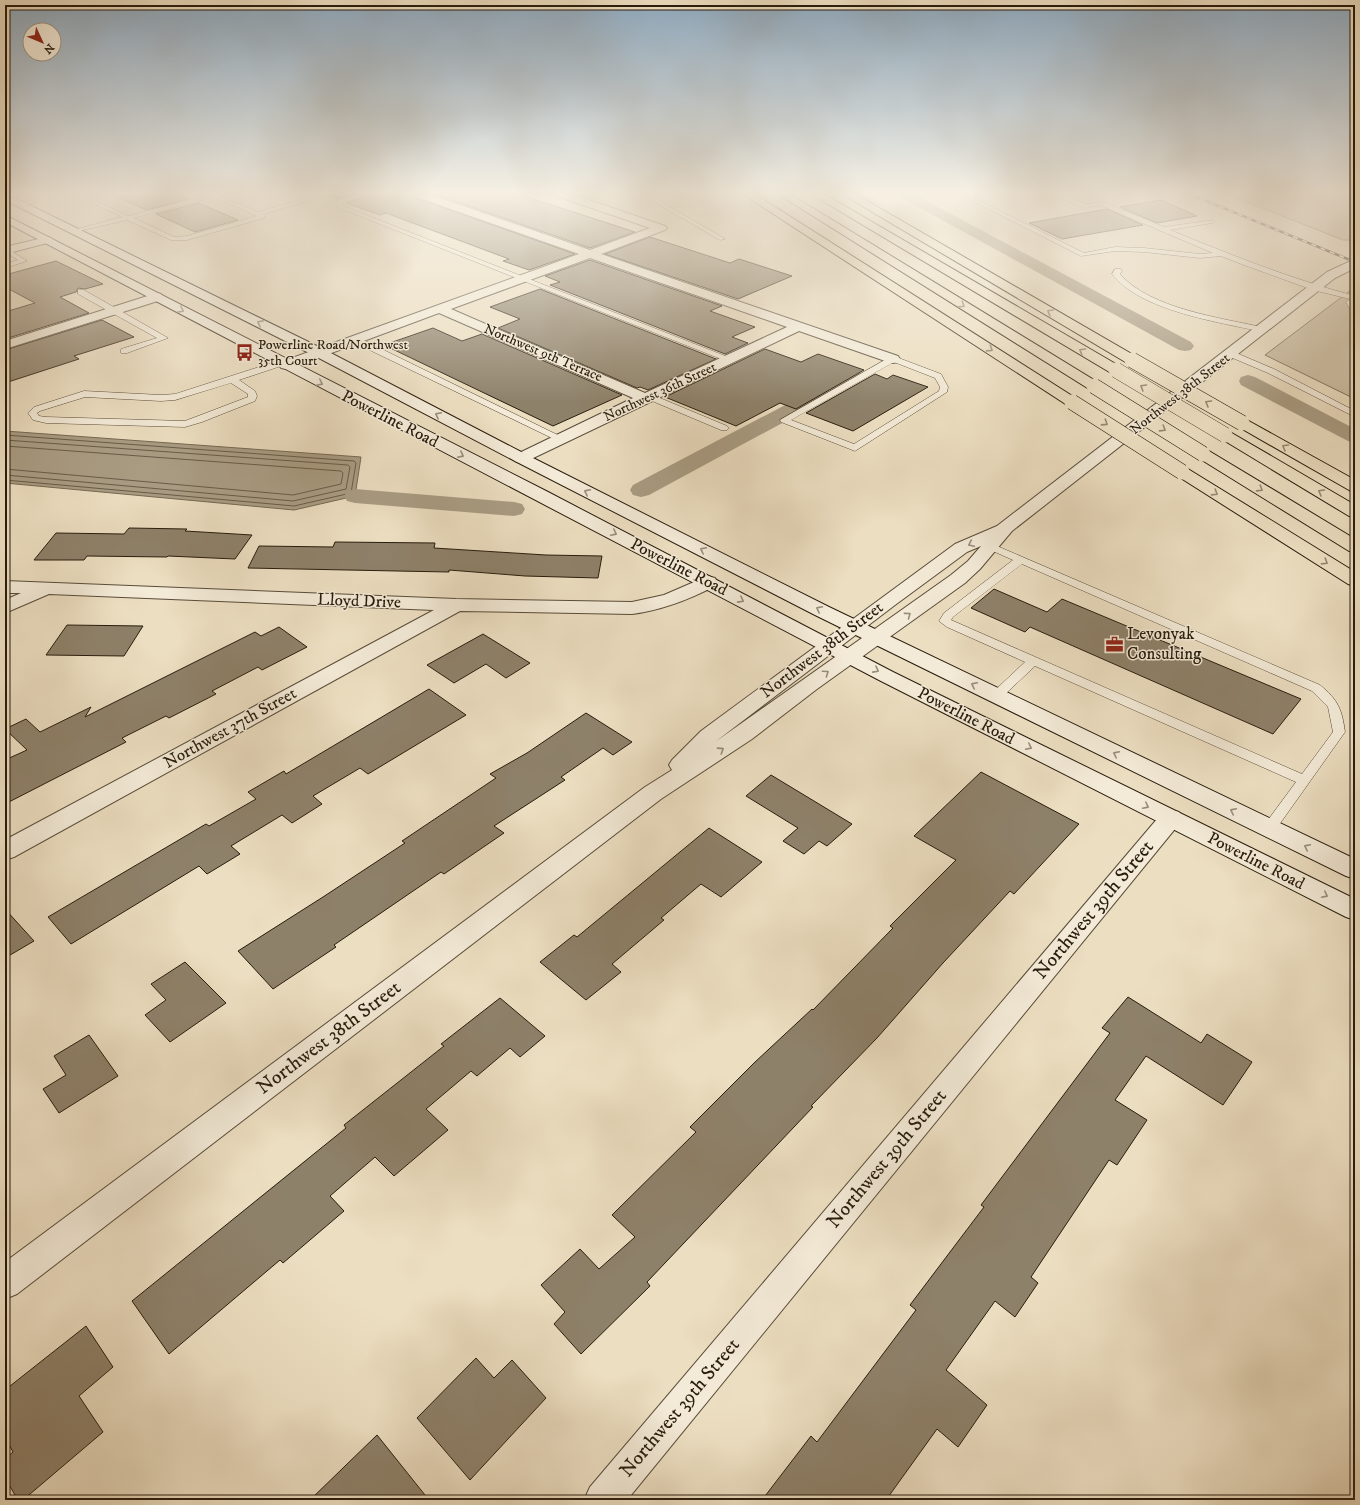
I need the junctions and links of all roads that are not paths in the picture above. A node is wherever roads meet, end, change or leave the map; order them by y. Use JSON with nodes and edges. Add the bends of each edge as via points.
{"nodes":[{"id":1,"x":23,"y":261,"type":"edge"},
{"id":2,"x":88,"y":261,"type":"edge"},
{"id":3,"x":136,"y":261,"type":"edge"},
{"id":4,"x":477,"y":261,"type":"edge"},
{"id":5,"x":570,"y":261,"type":"edge"},
{"id":6,"x":611,"y":261,"type":"edge"},
{"id":7,"x":852,"y":261,"type":"edge"},
{"id":8,"x":892,"y":261,"type":"edge"},
{"id":9,"x":931,"y":261,"type":"edge"},
{"id":10,"x":963,"y":261,"type":"edge"},
{"id":11,"x":1239,"y":261,"type":"edge"},
{"id":12,"x":1355,"y":263,"type":"edge"},
{"id":13,"x":5,"y":266,"type":"edge"},
{"id":14,"x":1118,"y":271,"type":"dead end"},
{"id":15,"x":522,"y":279,"type":"junction"},
{"id":16,"x":1316,"y":288,"type":"junction"},
{"id":17,"x":81,"y":292,"type":"dead end"},
{"id":18,"x":157,"y":297,"type":"junction"},
{"id":19,"x":1355,"y":299,"type":"edge"},
{"id":20,"x":440,"y":309,"type":"junction"},
{"id":21,"x":1355,"y":310,"type":"edge"},
{"id":22,"x":114,"y":311,"type":"junction"},
{"id":23,"x":799,"y":326,"type":"junction"},
{"id":24,"x":1263,"y":330,"type":"junction"},
{"id":25,"x":356,"y":340,"type":"junction"},
{"id":26,"x":5,"y":345,"type":"edge"},
{"id":27,"x":124,"y":351,"type":"dead end"},
{"id":28,"x":320,"y":354,"type":"junction"},
{"id":29,"x":1230,"y":354,"type":"junction"},
{"id":30,"x":729,"y":359,"type":"junction"},
{"id":31,"x":893,"y":359,"type":"junction"},
{"id":32,"x":284,"y":364,"type":"junction"},
{"id":33,"x":233,"y":380,"type":"junction"},
{"id":34,"x":647,"y":397,"type":"junction"},
{"id":35,"x":1355,"y":414,"type":"edge"},
{"id":36,"x":724,"y":428,"type":"dead end"},
{"id":37,"x":561,"y":439,"type":"junction"},
{"id":38,"x":522,"y":458,"type":"junction"},
{"id":39,"x":1355,"y":487,"type":"edge"},
{"id":40,"x":1355,"y":512,"type":"edge"},
{"id":41,"x":1006,"y":527,"type":"junction"},
{"id":42,"x":990,"y":546,"type":"junction"},
{"id":43,"x":1355,"y":547,"type":"edge"},
{"id":44,"x":1020,"y":560,"type":"junction"},
{"id":45,"x":1355,"y":580,"type":"edge"},
{"id":46,"x":708,"y":582,"type":"junction"},
{"id":47,"x":5,"y":587,"type":"edge"},
{"id":48,"x":48,"y":589,"type":"junction"},
{"id":49,"x":456,"y":605,"type":"junction"},
{"id":50,"x":5,"y":607,"type":"edge"},
{"id":51,"x":854,"y":626,"type":"junction"},
{"id":52,"x":876,"y":638,"type":"junction"},
{"id":53,"x":829,"y":646,"type":"junction"},
{"id":54,"x":850,"y":656,"type":"junction"},
{"id":55,"x":1033,"y":662,"type":"junction"},
{"id":56,"x":996,"y":696,"type":"junction"},
{"id":57,"x":1304,"y":780,"type":"junction"},
{"id":58,"x":653,"y":793,"type":"junction"},
{"id":59,"x":1171,"y":818,"type":"junction"},
{"id":60,"x":1269,"y":828,"type":"junction"},
{"id":61,"x":5,"y":851,"type":"edge"},
{"id":62,"x":1355,"y":870,"type":"edge"},
{"id":63,"x":1355,"y":910,"type":"edge"},
{"id":64,"x":5,"y":1282,"type":"edge"},
{"id":65,"x":603,"y":1500,"type":"edge"}],
"edges":[{"from":1,"to":13,"type":"lane"},
{"from":2,"to":18,"type":"street","name":"Powerline Road"},
{"from":28,"to":3,"type":"street","name":"Powerline Road","one_way":true},
{"from":4,"to":15,"type":"lane"},
{"from":5,"to":15,"type":"street"},
{"from":6,"to":23,"type":"street"},
{"from":7,"to":45,"type":"highway","one_way":true,"bridge":true},
{"from":8,"to":43,"type":"highway","one_way":true,"bridge":true},
{"from":40,"to":9,"type":"highway","one_way":true,"bridge":true},
{"from":39,"to":10,"type":"highway","one_way":true,"bridge":true},
{"from":11,"to":16,"type":"lane"},
{"from":12,"to":16,"type":"street","name":"Northwest 38th Street","via":[[1331,275]]},
{"from":14,"to":24,"type":"lane","via":[[1118,278],[1130,289],[1148,298]]},
{"from":15,"to":20,"type":"street"},
{"from":15,"to":30,"type":"lane"},
{"from":16,"to":19,"type":"lane"},
{"from":16,"to":24,"type":"street","name":"Northwest 38th Street"},
{"from":17,"to":22,"type":"lane"},
{"from":18,"to":22,"type":"street"},
{"from":18,"to":32,"type":"street","name":"Powerline Road","one_way":true},
{"from":19,"to":21,"type":"lane","via":[[1350,302]]},
{"from":20,"to":25,"type":"street"},
{"from":20,"to":34,"type":"street","name":"Northwest 9th Terrace"},
{"from":22,"to":26,"type":"street"},
{"from":22,"to":27,"type":"lane","via":[[164,338]]},
{"from":23,"to":30,"type":"street","name":"Northwest 36th Street"},
{"from":23,"to":31,"type":"street"},
{"from":24,"to":29,"type":"street","name":"Northwest 38th Street"},
{"from":25,"to":28,"type":"street"},
{"from":25,"to":37,"type":"lane"},
{"from":28,"to":32,"type":"street"},
{"from":38,"to":28,"type":"street","name":"Powerline Road","one_way":true},
{"from":29,"to":35,"type":"lane","via":[[1272,370]]},
{"from":29,"to":41,"type":"street","name":"Northwest 38th Street"},
{"from":30,"to":34,"type":"street","name":"Northwest 36th Street"},
{"from":31,"to":31,"type":"lane","via":[[872,371],[784,420],[855,448],[943,392],[944,387],[938,376]]},
{"from":32,"to":33,"type":"lane"},
{"from":32,"to":46,"type":"street","name":"Powerline Road","one_way":true},
{"from":33,"to":33,"type":"lane","via":[[176,397],[78,395],[37,408],[32,413],[36,418],[46,420],[184,424],[206,418],[252,398],[252,393]]},
{"from":34,"to":36,"type":"lane"},
{"from":34,"to":37,"type":"street","name":"Northwest 36th Street"},
{"from":37,"to":38,"type":"street","name":"Northwest 36th Street"},
{"from":51,"to":38,"type":"street","name":"Powerline Road","one_way":true},
{"from":41,"to":42,"type":"street","name":"Northwest 38th Street"},
{"from":41,"to":51,"type":"street","name":"Northwest 38th Street","one_way":true,"via":[[962,548]]},
{"from":42,"to":44,"type":"lane"},
{"from":52,"to":42,"type":"street","name":"Northwest 38th Street","one_way":true,"via":[[958,579]]},
{"from":44,"to":55,"type":"lane","via":[[948,615],[945,621]]},
{"from":44,"to":57,"type":"lane","via":[[1316,688],[1328,697],[1336,708],[1339,732]]},
{"from":46,"to":49,"type":"street","name":"Lloyd Drive","via":[[675,599],[644,607]]},
{"from":46,"to":53,"type":"street","name":"Powerline Road","one_way":true},
{"from":47,"to":48,"type":"street","name":"Lloyd Drive"},
{"from":48,"to":49,"type":"street","name":"Lloyd Drive"},
{"from":48,"to":50,"type":"street"},
{"from":49,"to":61,"type":"street","name":"Northwest 37th Street"},
{"from":51,"to":52,"type":"street","name":"Powerline Road"},
{"from":51,"to":53,"type":"street","name":"Northwest 38th Street"},
{"from":52,"to":54,"type":"street","name":"Northwest 38th Street"},
{"from":56,"to":52,"type":"street","name":"Powerline Road","one_way":true},
{"from":53,"to":54,"type":"street","name":"Powerline Road"},
{"from":53,"to":58,"type":"street","name":"Northwest 38th Street","via":[[709,736]]},
{"from":58,"to":54,"type":"street","name":"Northwest 38th Street","one_way":true,"via":[[744,734]]},
{"from":54,"to":59,"type":"street","name":"Powerline Road","one_way":true},
{"from":55,"to":56,"type":"lane"},
{"from":55,"to":57,"type":"lane"},
{"from":60,"to":56,"type":"street","name":"Powerline Road","one_way":true},
{"from":57,"to":60,"type":"lane"},
{"from":58,"to":64,"type":"street","name":"Northwest 38th Street"},
{"from":59,"to":63,"type":"street","name":"Powerline Road","one_way":true},
{"from":59,"to":65,"type":"street","name":"Northwest 39th Street"},
{"from":62,"to":60,"type":"street","name":"Powerline Road","one_way":true}]}
